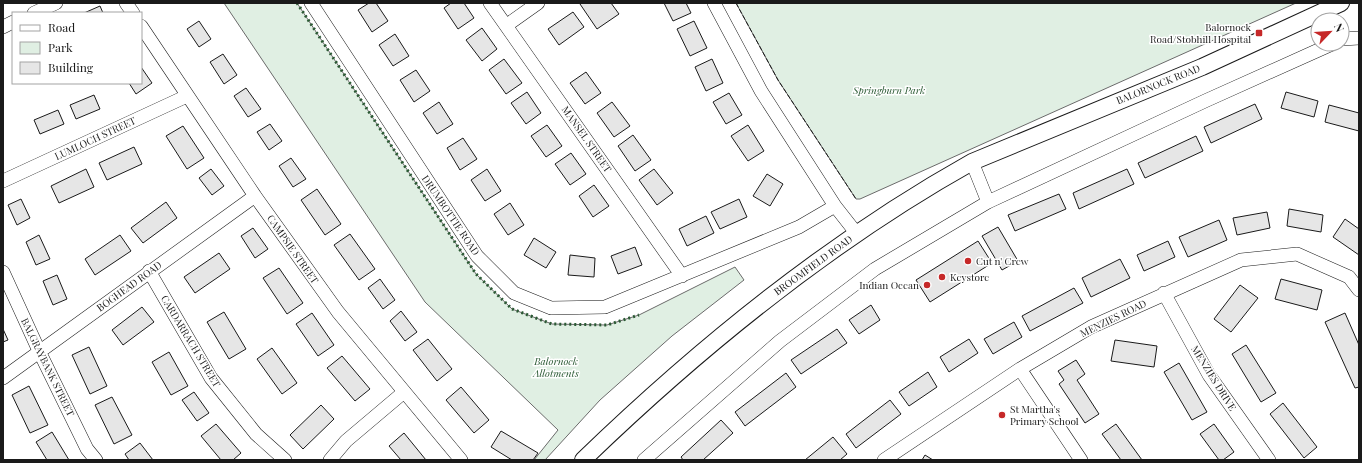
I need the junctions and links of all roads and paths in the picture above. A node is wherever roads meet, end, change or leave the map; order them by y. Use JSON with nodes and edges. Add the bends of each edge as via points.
{"nodes":[{"id":1,"x":56,"y":3,"type":"edge"},
{"id":2,"x":126,"y":3,"type":"edge"},
{"id":3,"x":311,"y":3,"type":"edge"},
{"id":4,"x":490,"y":3,"type":"edge"},
{"id":5,"x":538,"y":3,"type":"edge"},
{"id":6,"x":714,"y":3,"type":"edge"},
{"id":7,"x":1341,"y":3,"type":"edge"},
{"id":8,"x":36,"y":12,"type":"edge"},
{"id":9,"x":132,"y":12,"type":"edge"},
{"id":10,"x":12,"y":22,"type":"edge"},
{"id":11,"x":507,"y":25,"type":"junction"},
{"id":12,"x":3,"y":27,"type":"edge"},
{"id":13,"x":142,"y":27,"type":"edge"},
{"id":14,"x":1314,"y":52,"type":"edge"},
{"id":15,"x":188,"y":96,"type":"junction"},
{"id":16,"x":972,"y":162,"type":"junction"},
{"id":17,"x":3,"y":181,"type":"edge"},
{"id":18,"x":256,"y":196,"type":"junction"},
{"id":19,"x":988,"y":202,"type":"junction"},
{"id":20,"x":835,"y":206,"type":"junction"},
{"id":21,"x":857,"y":234,"type":"junction"},
{"id":22,"x":149,"y":271,"type":"junction"},
{"id":23,"x":3,"y":272,"type":"edge"},
{"id":24,"x":682,"y":276,"type":"junction"},
{"id":25,"x":1359,"y":290,"type":"edge"},
{"id":26,"x":1164,"y":293,"type":"junction"},
{"id":27,"x":40,"y":353,"type":"junction"},
{"id":28,"x":1020,"y":369,"type":"junction"},
{"id":29,"x":3,"y":378,"type":"edge"},
{"id":30,"x":404,"y":392,"type":"junction"},
{"id":31,"x":96,"y":460,"type":"edge"},
{"id":32,"x":285,"y":460,"type":"edge"},
{"id":33,"x":330,"y":460,"type":"edge"},
{"id":34,"x":461,"y":460,"type":"edge"},
{"id":35,"x":583,"y":460,"type":"edge"},
{"id":36,"x":644,"y":460,"type":"edge"},
{"id":37,"x":884,"y":460,"type":"edge"},
{"id":38,"x":1081,"y":460,"type":"edge"},
{"id":39,"x":1269,"y":460,"type":"edge"}],
"edges":[{"from":1,"to":8,"type":"street"},
{"from":2,"to":9,"type":"street"},
{"from":3,"to":24,"type":"street","name":"DRUMBOTTIE ROAD","via":[[477,256],[514,293],[551,308],[605,306]]},
{"from":4,"to":11,"type":"street","name":"MANSEL STREET"},
{"from":5,"to":11,"type":"street"},
{"from":6,"to":20,"type":"street","name":"BROOMFIELD ROAD","via":[[761,91]]},
{"from":7,"to":16,"type":"street","name":"BALORNOCK ROAD","via":[[1202,67]]},
{"from":10,"to":12,"type":"street"},
{"from":11,"to":24,"type":"street","name":"MANSEL STREET"},
{"from":13,"to":15,"type":"street","name":"CAMPSIE STREET"},
{"from":14,"to":19,"type":"street"},
{"from":15,"to":17,"type":"street","name":"LUMLOCH STREET"},
{"from":15,"to":18,"type":"street","name":"CAMPSIE STREET"},
{"from":16,"to":19,"type":"street"},
{"from":16,"to":21,"type":"street","name":"BALORNOCK ROAD"},
{"from":18,"to":22,"type":"street","name":"BOGHEAD ROAD"},
{"from":18,"to":30,"type":"street","name":"CAMPSIE STREET","via":[[338,312]]},
{"from":19,"to":36,"type":"street","via":[[875,269],[780,341]]},
{"from":20,"to":21,"type":"street","name":"BROOMFIELD ROAD"},
{"from":20,"to":24,"type":"street","name":"DRUMBOTTIE ROAD","via":[[799,227]]},
{"from":21,"to":35,"type":"street","name":"BROOMFIELD ROAD","via":[[788,282],[688,363]]},
{"from":22,"to":27,"type":"street","name":"BOGHEAD ROAD"},
{"from":22,"to":32,"type":"street","name":"CARDARRACH STREET","via":[[211,378],[256,434]]},
{"from":23,"to":27,"type":"street","name":"BALGRAYBANK STREET"},
{"from":25,"to":26,"type":"street","name":"MENZIES ROAD","via":[[1349,277],[1297,254],[1241,260]]},
{"from":26,"to":28,"type":"street","name":"MENZIES ROAD","via":[[1091,327]]},
{"from":26,"to":39,"type":"street","name":"MENZIES DRIVE","via":[[1209,375]]},
{"from":27,"to":29,"type":"street","name":"BOGHEAD ROAD"},
{"from":27,"to":31,"type":"street","name":"BALGRAYBANK STREET","via":[[87,449]]},
{"from":28,"to":37,"type":"street","name":"MENZIES ROAD"},
{"from":28,"to":38,"type":"street"},
{"from":30,"to":33,"type":"street","via":[[346,441]]},
{"from":30,"to":34,"type":"street","name":"CAMPSIE STREET"}]}
